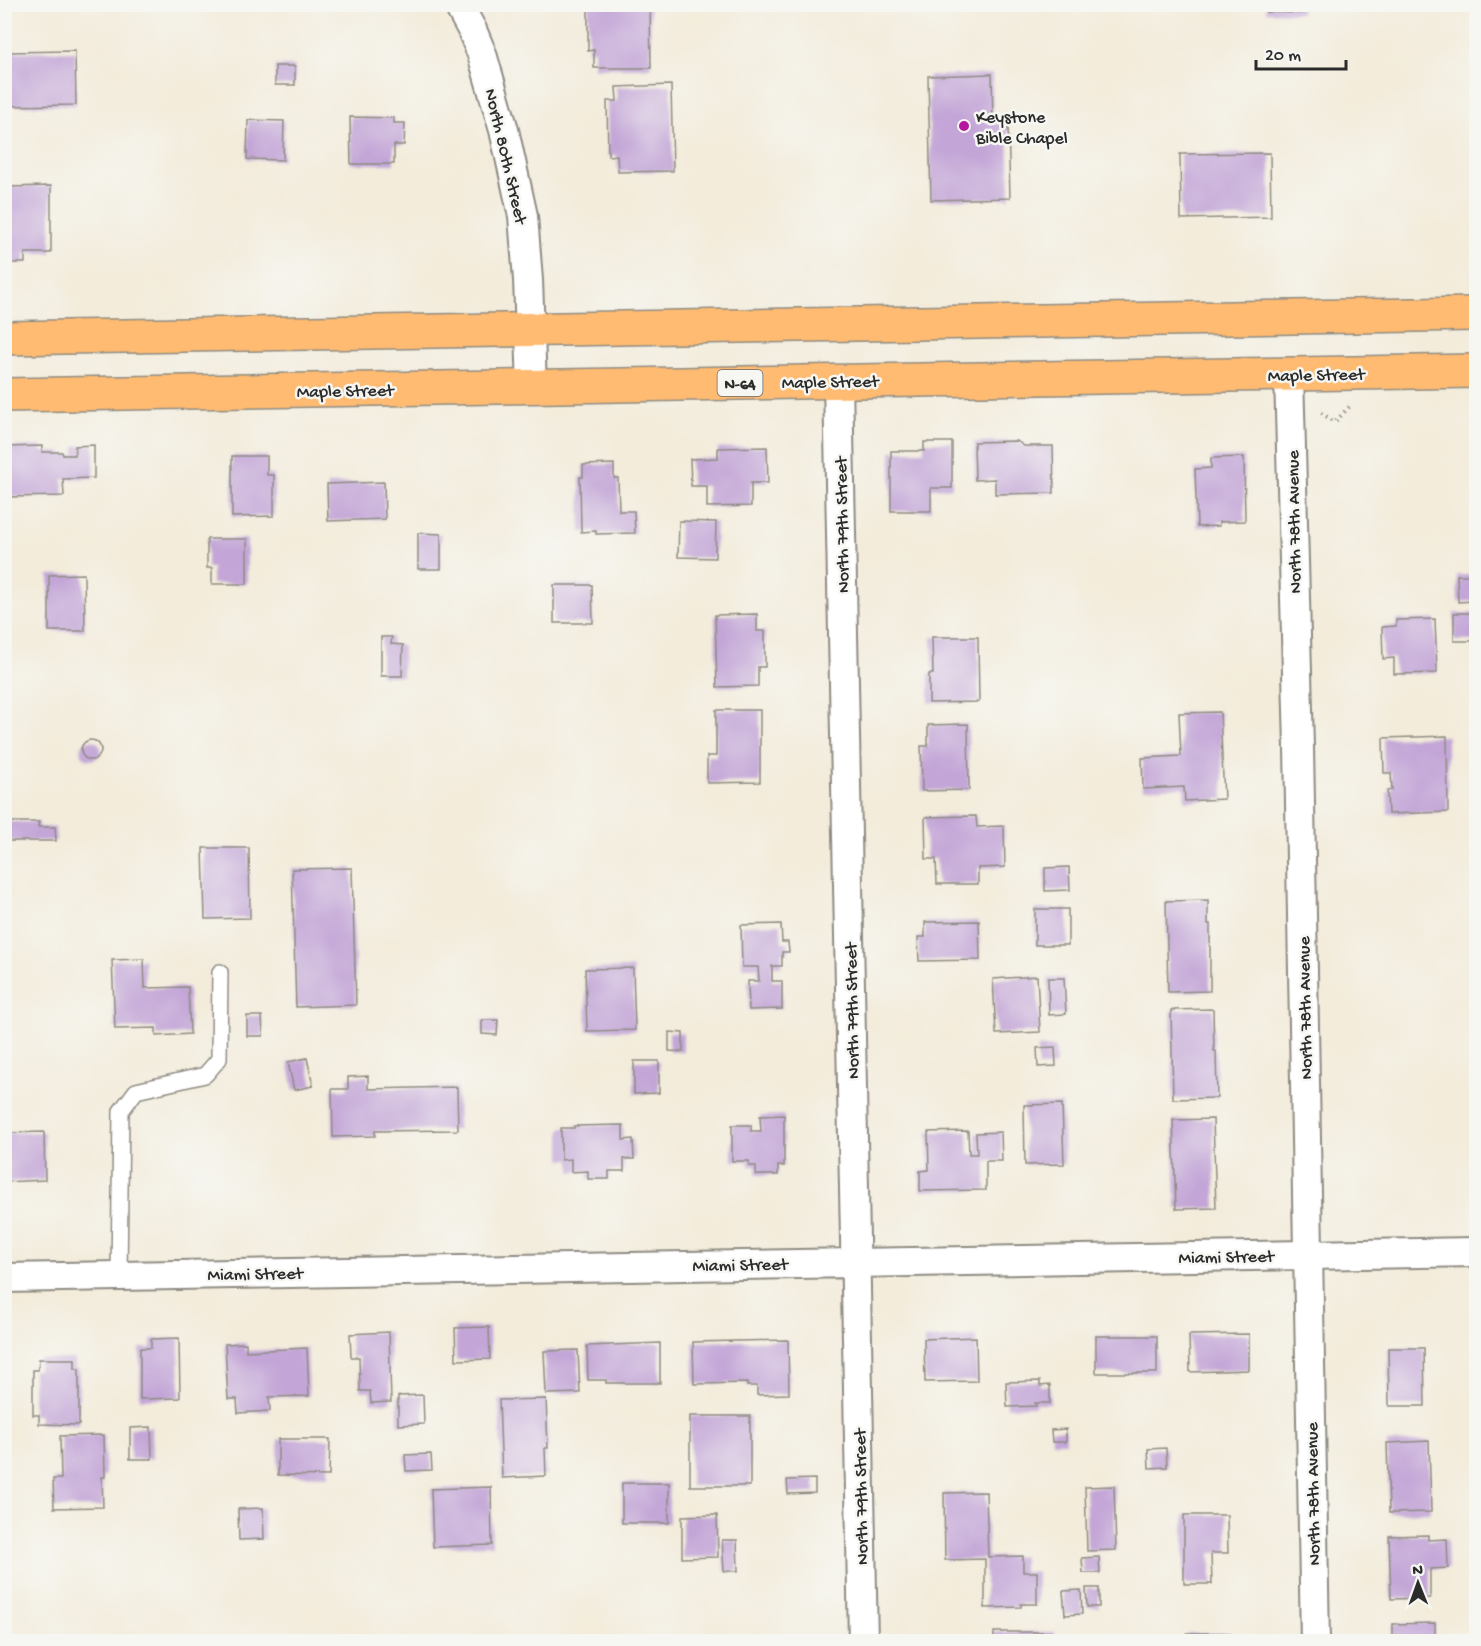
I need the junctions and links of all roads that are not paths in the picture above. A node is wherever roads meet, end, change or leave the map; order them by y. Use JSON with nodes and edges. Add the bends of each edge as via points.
{"nodes":[{"id":1,"x":458,"y":4,"type":"edge"},
{"id":2,"x":1476,"y":314,"type":"edge"},
{"id":3,"x":530,"y":329,"type":"junction"},
{"id":4,"x":4,"y":338,"type":"edge"},
{"id":5,"x":1476,"y":371,"type":"edge"},
{"id":6,"x":1289,"y":374,"type":"junction"},
{"id":7,"x":838,"y":381,"type":"junction"},
{"id":8,"x":532,"y":387,"type":"junction"},
{"id":9,"x":4,"y":395,"type":"edge"},
{"id":10,"x":220,"y":972,"type":"dead end"},
{"id":11,"x":1476,"y":1252,"type":"edge"},
{"id":12,"x":1308,"y":1254,"type":"junction"},
{"id":13,"x":856,"y":1262,"type":"junction"},
{"id":14,"x":119,"y":1276,"type":"junction"},
{"id":15,"x":4,"y":1278,"type":"edge"},
{"id":16,"x":863,"y":1641,"type":"edge"},
{"id":17,"x":1315,"y":1641,"type":"edge"}],
"edges":[{"from":1,"to":3,"type":"street","name":"North 80th Street","via":[[482,54],[504,130],[523,216]]},
{"from":2,"to":3,"type":"main road"},
{"from":3,"to":4,"type":"main road"},
{"from":3,"to":8,"type":"street","name":"North 80th Street"},
{"from":5,"to":6,"type":"main road","name":"Maple Street","number":"N-64"},
{"from":6,"to":7,"type":"main road","name":"Maple Street","number":"N-64"},
{"from":6,"to":12,"type":"street","name":"North 78th Avenue"},
{"from":7,"to":8,"type":"main road","name":"Maple Street","number":"N-64"},
{"from":7,"to":13,"type":"street","name":"North 79th Street"},
{"from":8,"to":9,"type":"main road","name":"Maple Street","number":"N-64"},
{"from":10,"to":14,"type":"lane","via":[[219,1059],[205,1075],[136,1091],[121,1111]]},
{"from":11,"to":12,"type":"street","name":"Miami Street"},
{"from":12,"to":13,"type":"street","name":"Miami Street"},
{"from":12,"to":17,"type":"street","name":"North 78th Avenue"},
{"from":13,"to":14,"type":"street","name":"Miami Street"},
{"from":13,"to":16,"type":"street","name":"North 79th Street"},
{"from":14,"to":15,"type":"street","name":"Miami Street"}]}
